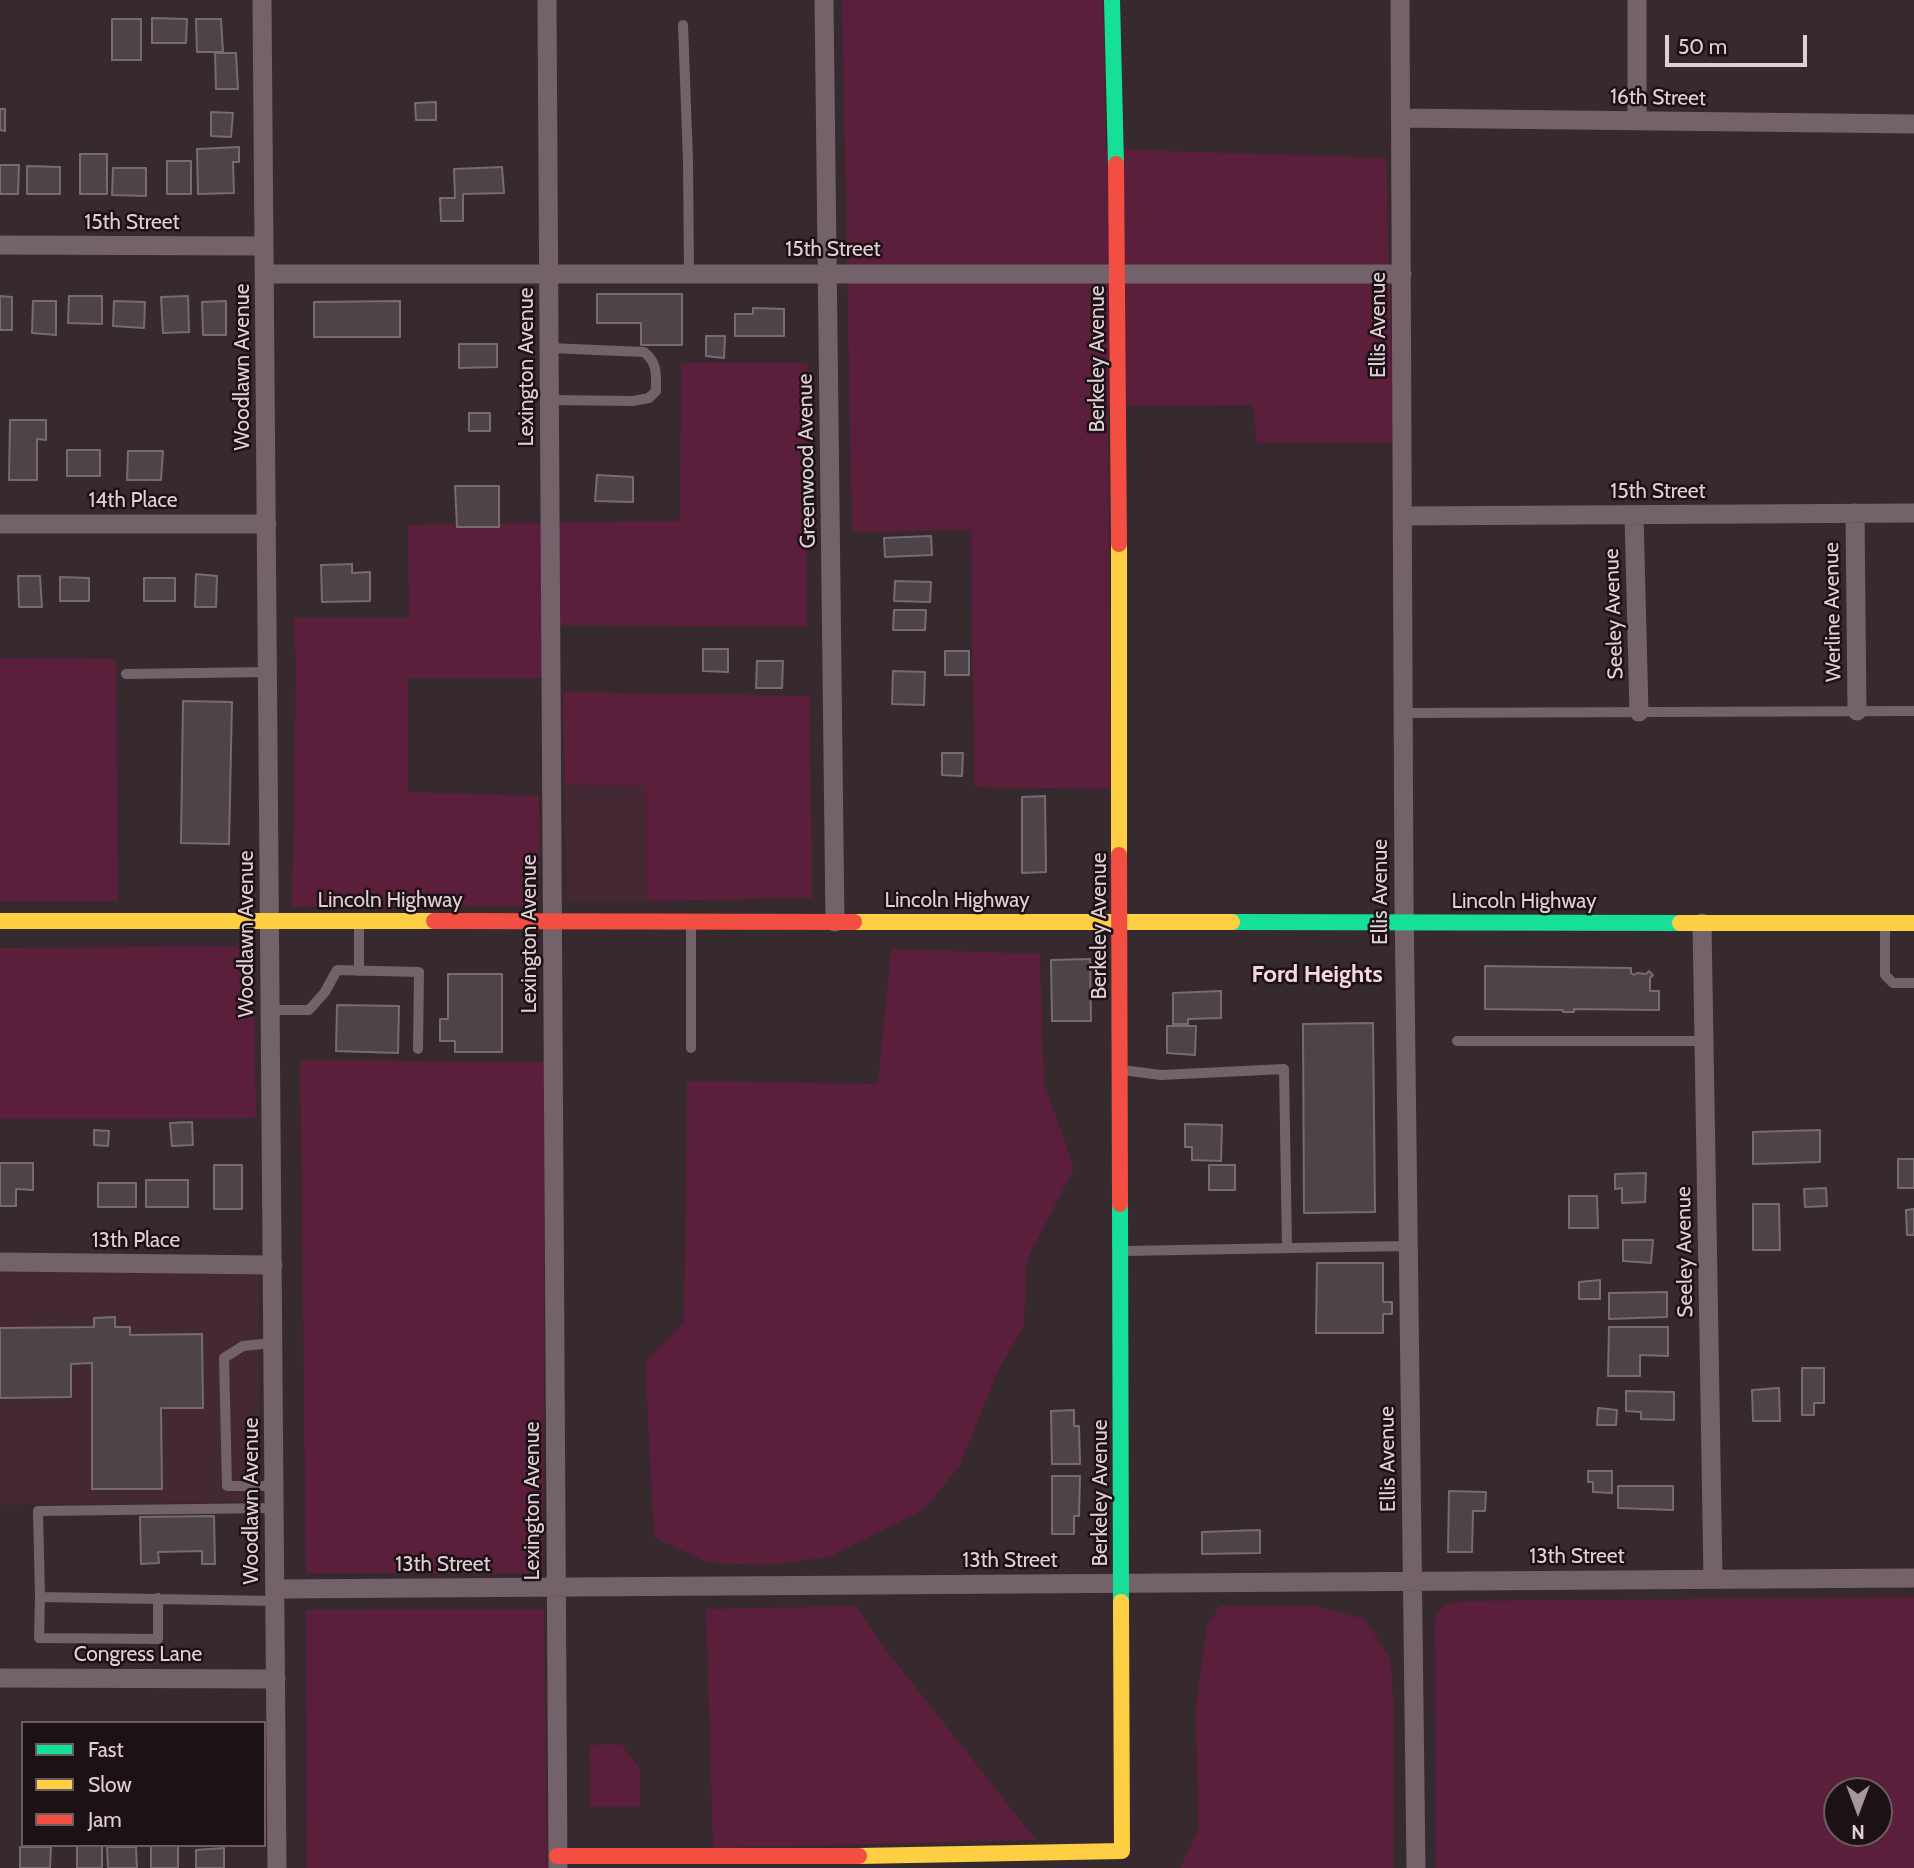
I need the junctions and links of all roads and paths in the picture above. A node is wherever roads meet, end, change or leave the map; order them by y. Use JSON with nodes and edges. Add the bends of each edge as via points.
{"nodes":[{"id":1,"x":262,"y":0,"type":"edge"},
{"id":2,"x":547,"y":0,"type":"edge"},
{"id":3,"x":824,"y":0,"type":"edge"},
{"id":4,"x":1112,"y":0,"type":"edge"},
{"id":5,"x":1401,"y":0,"type":"edge"},
{"id":6,"x":1637,"y":0,"type":"edge"},
{"id":7,"x":683,"y":26,"type":"dead end"},
{"id":8,"x":1401,"y":118,"type":"junction"},
{"id":9,"x":1637,"y":120,"type":"junction"},
{"id":10,"x":1914,"y":124,"type":"edge"},
{"id":11,"x":0,"y":245,"type":"edge"},
{"id":12,"x":263,"y":246,"type":"junction"},
{"id":13,"x":689,"y":273,"type":"junction"},
{"id":14,"x":828,"y":273,"type":"junction"},
{"id":15,"x":1118,"y":273,"type":"junction"},
{"id":16,"x":265,"y":274,"type":"junction"},
{"id":17,"x":549,"y":274,"type":"junction"},
{"id":18,"x":1402,"y":274,"type":"junction"},
{"id":19,"x":549,"y":348,"type":"junction"},
{"id":20,"x":550,"y":400,"type":"junction"},
{"id":21,"x":1855,"y":513,"type":"junction"},
{"id":22,"x":1914,"y":513,"type":"edge"},
{"id":23,"x":1634,"y":515,"type":"junction"},
{"id":24,"x":1402,"y":516,"type":"junction"},
{"id":25,"x":0,"y":524,"type":"edge"},
{"id":26,"x":267,"y":524,"type":"junction"},
{"id":27,"x":268,"y":672,"type":"junction"},
{"id":28,"x":127,"y":674,"type":"dead end"},
{"id":29,"x":1857,"y":711,"type":"junction"},
{"id":30,"x":1914,"y":711,"type":"edge"},
{"id":31,"x":1639,"y":712,"type":"junction"},
{"id":32,"x":1403,"y":713,"type":"junction"},
{"id":33,"x":0,"y":921,"type":"edge"},
{"id":34,"x":270,"y":922,"type":"junction"},
{"id":35,"x":359,"y":922,"type":"junction"},
{"id":36,"x":552,"y":922,"type":"junction"},
{"id":37,"x":691,"y":922,"type":"junction"},
{"id":38,"x":835,"y":922,"type":"junction"},
{"id":39,"x":1121,"y":923,"type":"junction"},
{"id":40,"x":1404,"y":923,"type":"junction"},
{"id":41,"x":1702,"y":923,"type":"junction"},
{"id":42,"x":1885,"y":923,"type":"junction"},
{"id":43,"x":1914,"y":923,"type":"edge"},
{"id":44,"x":359,"y":971,"type":"junction"},
{"id":45,"x":1914,"y":983,"type":"edge"},
{"id":46,"x":271,"y":1010,"type":"junction"},
{"id":47,"x":1457,"y":1041,"type":"dead end"},
{"id":48,"x":1704,"y":1041,"type":"junction"},
{"id":49,"x":691,"y":1048,"type":"dead end"},
{"id":50,"x":418,"y":1049,"type":"dead end"},
{"id":51,"x":1121,"y":1070,"type":"junction"},
{"id":52,"x":1407,"y":1246,"type":"junction"},
{"id":53,"x":1287,"y":1248,"type":"junction"},
{"id":54,"x":1122,"y":1251,"type":"junction"},
{"id":55,"x":0,"y":1262,"type":"edge"},
{"id":56,"x":273,"y":1265,"type":"junction"},
{"id":57,"x":273,"y":1343,"type":"junction"},
{"id":58,"x":274,"y":1486,"type":"junction"},
{"id":59,"x":274,"y":1508,"type":"junction"},
{"id":60,"x":1914,"y":1578,"type":"edge"},
{"id":61,"x":1713,"y":1579,"type":"junction"},
{"id":62,"x":1413,"y":1581,"type":"junction"},
{"id":63,"x":1123,"y":1583,"type":"junction"},
{"id":64,"x":556,"y":1587,"type":"junction"},
{"id":65,"x":275,"y":1595,"type":"junction"},
{"id":66,"x":40,"y":1597,"type":"junction"},
{"id":67,"x":158,"y":1598,"type":"junction"},
{"id":68,"x":0,"y":1678,"type":"edge"},
{"id":69,"x":276,"y":1679,"type":"junction"},
{"id":70,"x":557,"y":1862,"type":"edge"},
{"id":71,"x":837,"y":1862,"type":"edge"},
{"id":72,"x":277,"y":1868,"type":"edge"},
{"id":73,"x":1416,"y":1868,"type":"edge"}],
"edges":[{"from":1,"to":12,"type":"street","name":"Woodlawn Avenue"},
{"from":2,"to":17,"type":"street","name":"Lexington Avenue"},
{"from":3,"to":14,"type":"street","name":"Greenwood Avenue"},
{"from":4,"to":15,"type":"street","name":"Berkeley Avenue"},
{"from":5,"to":8,"type":"street","name":"Ellis Avenue"},
{"from":6,"to":9,"type":"street"},
{"from":7,"to":13,"type":"lane"},
{"from":8,"to":9,"type":"street","name":"16th Street"},
{"from":8,"to":18,"type":"street","name":"Ellis Avenue"},
{"from":9,"to":10,"type":"street","name":"16th Street"},
{"from":11,"to":12,"type":"street","name":"15th Street"},
{"from":12,"to":16,"type":"street","name":"Woodlawn Avenue"},
{"from":13,"to":14,"type":"street","name":"15th Street"},
{"from":13,"to":17,"type":"street","name":"15th Street"},
{"from":14,"to":15,"type":"street","name":"15th Street"},
{"from":14,"to":38,"type":"street","name":"Greenwood Avenue"},
{"from":15,"to":18,"type":"street","name":"15th Street"},
{"from":15,"to":39,"type":"street","name":"Berkeley Avenue"},
{"from":16,"to":17,"type":"street","name":"15th Street"},
{"from":16,"to":26,"type":"street","name":"Woodlawn Avenue"},
{"from":17,"to":19,"type":"street","name":"Lexington Avenue"},
{"from":18,"to":24,"type":"street","name":"Ellis Avenue"},
{"from":19,"to":20,"type":"street","name":"Lexington Avenue"},
{"from":19,"to":20,"type":"lane","via":[[643,352],[656,366],[656,391],[649,398]]},
{"from":20,"to":36,"type":"street","name":"Lexington Avenue"},
{"from":21,"to":22,"type":"street","name":"15th Street"},
{"from":21,"to":23,"type":"street","name":"15th Street"},
{"from":21,"to":29,"type":"street","name":"Werline Avenue"},
{"from":23,"to":24,"type":"street","name":"15th Street"},
{"from":23,"to":31,"type":"street","name":"Seeley Avenue"},
{"from":24,"to":32,"type":"street","name":"Ellis Avenue"},
{"from":25,"to":26,"type":"street","name":"14th Place"},
{"from":26,"to":27,"type":"street","name":"Woodlawn Avenue"},
{"from":27,"to":28,"type":"lane"},
{"from":27,"to":34,"type":"street","name":"Woodlawn Avenue"},
{"from":29,"to":30,"type":"lane"},
{"from":29,"to":31,"type":"lane"},
{"from":31,"to":32,"type":"lane"},
{"from":32,"to":40,"type":"street","name":"Ellis Avenue"},
{"from":33,"to":34,"type":"street","name":"Lincoln Highway"},
{"from":34,"to":35,"type":"street","name":"Lincoln Highway"},
{"from":34,"to":46,"type":"street","name":"Woodlawn Avenue"},
{"from":35,"to":36,"type":"street","name":"Lincoln Highway"},
{"from":35,"to":44,"type":"lane"},
{"from":36,"to":37,"type":"street","name":"Lincoln Highway"},
{"from":36,"to":64,"type":"street","name":"Lexington Avenue"},
{"from":37,"to":38,"type":"street","name":"Lincoln Highway"},
{"from":37,"to":49,"type":"lane"},
{"from":38,"to":39,"type":"street","name":"Lincoln Highway"},
{"from":39,"to":40,"type":"street","name":"Lincoln Highway"},
{"from":39,"to":51,"type":"street","name":"Berkeley Avenue"},
{"from":40,"to":41,"type":"street","name":"Lincoln Highway"},
{"from":40,"to":52,"type":"street","name":"Ellis Avenue"},
{"from":41,"to":42,"type":"street","name":"Lincoln Highway"},
{"from":41,"to":48,"type":"street","name":"Seeley Avenue"},
{"from":42,"to":43,"type":"street","name":"Lincoln Highway"},
{"from":42,"to":45,"type":"lane","via":[[1885,975],[1893,983]]},
{"from":44,"to":46,"type":"lane","via":[[337,971],[309,1010]]},
{"from":44,"to":50,"type":"lane","via":[[419,972]]},
{"from":46,"to":56,"type":"street","name":"Woodlawn Avenue"},
{"from":47,"to":48,"type":"lane"},
{"from":48,"to":61,"type":"street","name":"Seeley Avenue"},
{"from":51,"to":53,"type":"lane","via":[[1161,1075],[1284,1069]]},
{"from":51,"to":54,"type":"street","name":"Berkeley Avenue"},
{"from":52,"to":53,"type":"lane"},
{"from":52,"to":62,"type":"street","name":"Ellis Avenue"},
{"from":53,"to":54,"type":"lane"},
{"from":54,"to":63,"type":"street","name":"Berkeley Avenue"},
{"from":55,"to":56,"type":"street","name":"13th Place"},
{"from":56,"to":57,"type":"street","name":"Woodlawn Avenue"},
{"from":57,"to":58,"type":"street","name":"Woodlawn Avenue"},
{"from":57,"to":58,"type":"lane","via":[[243,1346],[224,1358],[227,1486]]},
{"from":58,"to":59,"type":"street","name":"Woodlawn Avenue"},
{"from":59,"to":65,"type":"street","name":"Woodlawn Avenue"},
{"from":59,"to":66,"type":"lane","via":[[38,1511]]},
{"from":60,"to":61,"type":"street","name":"13th Street"},
{"from":61,"to":62,"type":"street","name":"13th Street"},
{"from":62,"to":63,"type":"street","name":"13th Street"},
{"from":62,"to":73,"type":"street","name":"Ellis Avenue"},
{"from":63,"to":64,"type":"street","name":"13th Street"},
{"from":63,"to":71,"type":"street","name":"Berkeley Avenue","via":[[1122,1852]]},
{"from":64,"to":65,"type":"street","name":"13th Street"},
{"from":64,"to":70,"type":"street","name":"Lexington Avenue"},
{"from":65,"to":67,"type":"lane"},
{"from":65,"to":69,"type":"street","name":"Woodlawn Avenue"},
{"from":66,"to":67,"type":"lane"},
{"from":66,"to":67,"type":"lane","via":[[39,1638],[158,1639]]},
{"from":68,"to":69,"type":"street","name":"Congress Lane"},
{"from":69,"to":72,"type":"street","name":"Woodlawn Avenue"},
{"from":70,"to":71,"type":"street"}]}
